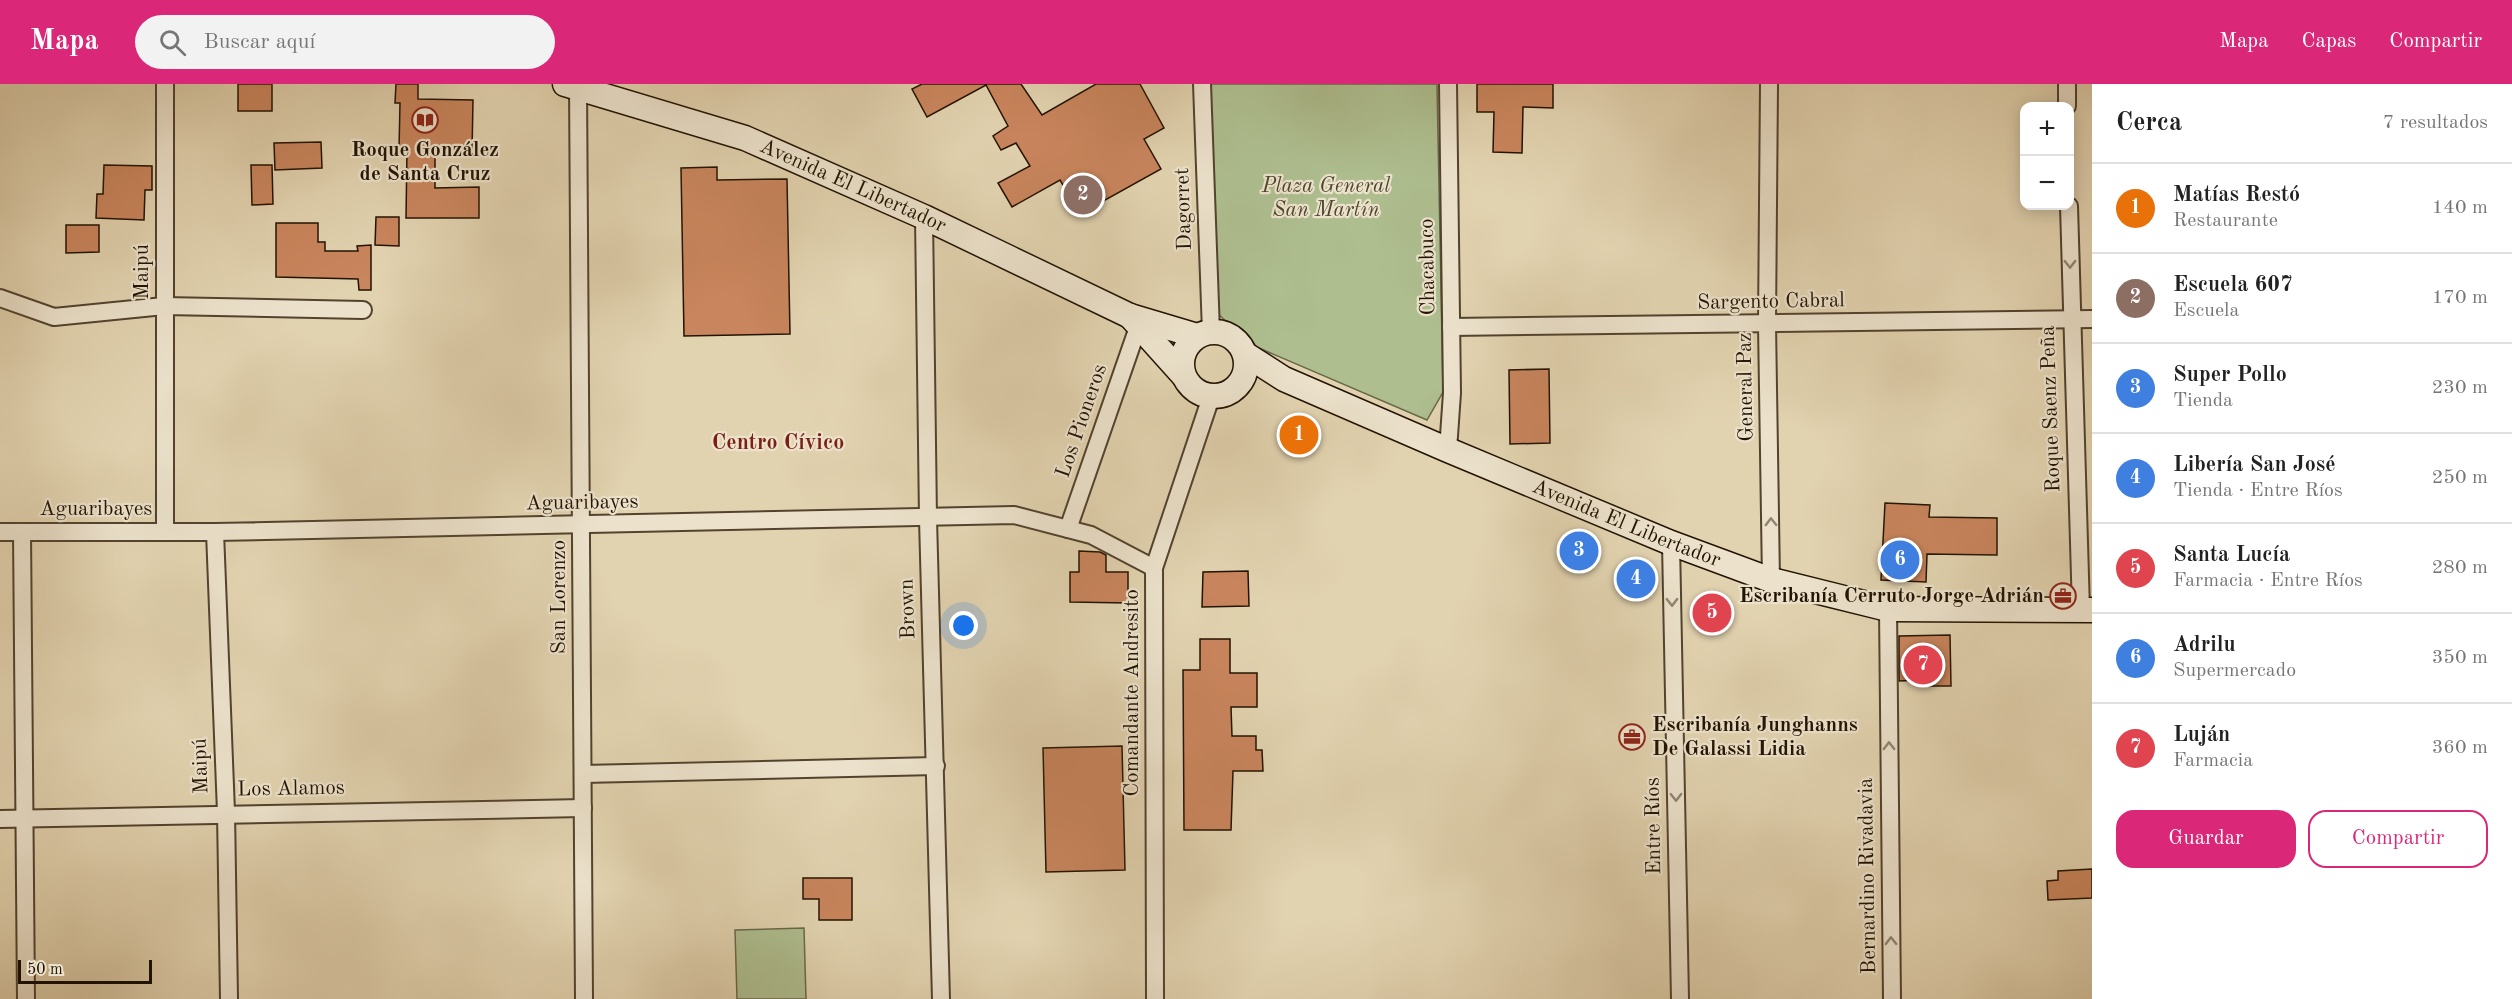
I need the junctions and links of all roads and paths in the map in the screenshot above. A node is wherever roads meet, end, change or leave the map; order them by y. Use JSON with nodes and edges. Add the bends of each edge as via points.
{"nodes":[{"id":1,"x":165,"y":84,"type":"edge"},
{"id":2,"x":1202,"y":84,"type":"edge"},
{"id":3,"x":1448,"y":84,"type":"edge"},
{"id":4,"x":1769,"y":84,"type":"edge"},
{"id":5,"x":2067,"y":84,"type":"edge"},
{"id":6,"x":574,"y":85,"type":"edge"},
{"id":7,"x":2067,"y":102,"type":"edge"},
{"id":8,"x":2069,"y":210,"type":"edge"},
{"id":9,"x":924,"y":217,"type":"junction"},
{"id":10,"x":0,"y":298,"type":"edge"},
{"id":11,"x":164,"y":306,"type":"junction"},
{"id":12,"x":363,"y":310,"type":"dead end"},
{"id":13,"x":2071,"y":320,"type":"junction"},
{"id":14,"x":2092,"y":320,"type":"edge"},
{"id":15,"x":1134,"y":322,"type":"junction"},
{"id":16,"x":1767,"y":324,"type":"junction"},
{"id":17,"x":1451,"y":327,"type":"junction"},
{"id":18,"x":1204,"y":334,"type":"junction"},
{"id":19,"x":1245,"y":354,"type":"junction"},
{"id":20,"x":1183,"y":375,"type":"junction"},
{"id":21,"x":1284,"y":380,"type":"junction"},
{"id":22,"x":1242,"y":382,"type":"junction"},
{"id":23,"x":1210,"y":397,"type":"junction"},
{"id":24,"x":1448,"y":450,"type":"junction"},
{"id":25,"x":928,"y":519,"type":"junction"},
{"id":26,"x":581,"y":525,"type":"junction"},
{"id":27,"x":1068,"y":529,"type":"junction"},
{"id":28,"x":0,"y":532,"type":"edge"},
{"id":29,"x":22,"y":532,"type":"junction"},
{"id":30,"x":165,"y":532,"type":"junction"},
{"id":31,"x":215,"y":532,"type":"junction"},
{"id":32,"x":1671,"y":543,"type":"junction"},
{"id":33,"x":1154,"y":568,"type":"junction"},
{"id":34,"x":1771,"y":580,"type":"junction"},
{"id":35,"x":1888,"y":609,"type":"junction"},
{"id":36,"x":2086,"y":610,"type":"edge"},
{"id":37,"x":936,"y":765,"type":"junction"},
{"id":38,"x":583,"y":774,"type":"junction"},
{"id":39,"x":583,"y":808,"type":"junction"},
{"id":40,"x":226,"y":812,"type":"junction"},
{"id":41,"x":24,"y":818,"type":"junction"},
{"id":42,"x":0,"y":819,"type":"edge"},
{"id":43,"x":26,"y":999,"type":"edge"},
{"id":44,"x":229,"y":999,"type":"edge"},
{"id":45,"x":584,"y":999,"type":"edge"},
{"id":46,"x":941,"y":999,"type":"edge"},
{"id":47,"x":1155,"y":999,"type":"edge"},
{"id":48,"x":1680,"y":999,"type":"edge"},
{"id":49,"x":1892,"y":999,"type":"edge"}],
"edges":[{"from":1,"to":11,"type":"street","name":"Maipú"},
{"from":2,"to":18,"type":"street","name":"Dagorret"},
{"from":3,"to":17,"type":"street","name":"Chacabuco"},
{"from":4,"to":16,"type":"street","name":"General Paz"},
{"from":5,"to":7,"type":"street"},
{"from":6,"to":9,"type":"main road","name":"Avenida El Libertador","via":[[745,138]]},
{"from":6,"to":26,"type":"street","name":"San Lorenzo"},
{"from":8,"to":13,"type":"street","name":"Roque Saenz Peña","one_way":true},
{"from":9,"to":15,"type":"main road","name":"Avenida El Libertador"},
{"from":9,"to":25,"type":"street","name":"Brown"},
{"from":10,"to":11,"type":"street","via":[[54,317]]},
{"from":11,"to":12,"type":"street"},
{"from":11,"to":30,"type":"street","name":"Maipú"},
{"from":13,"to":14,"type":"street","name":"Sargento Cabral"},
{"from":13,"to":16,"type":"street","name":"Sargento Cabral"},
{"from":13,"to":36,"type":"street","name":"Roque Saenz Peña"},
{"from":15,"to":18,"type":"main road","name":"Avenida El Libertador"},
{"from":15,"to":20,"type":"main road","name":"Avenida El Libertador"},
{"from":15,"to":27,"type":"street","name":"Los Pioneros"},
{"from":16,"to":17,"type":"street","name":"Sargento Cabral"},
{"from":34,"to":16,"type":"street","name":"General Paz","one_way":true},
{"from":17,"to":24,"type":"street","name":"Chacabuco"},
{"from":18,"to":19,"type":"main road","via":[[1226,334],[1238,342]]},
{"from":18,"to":20,"type":"main road","via":[[1186,346],[1181,360]]},
{"from":19,"to":21,"type":"main road","name":"Avenida El Libertador"},
{"from":19,"to":22,"type":"main road","via":[[1247,369]]},
{"from":20,"to":23,"type":"main road","via":[[1190,387]]},
{"from":21,"to":22,"type":"main road","name":"Avenida El Libertador"},
{"from":21,"to":24,"type":"main road","name":"Avenida El Libertador"},
{"from":22,"to":23,"type":"main road","via":[[1231,393]]},
{"from":23,"to":33,"type":"street","name":"Comandante Andresito"},
{"from":24,"to":32,"type":"main road","name":"Avenida El Libertador"},
{"from":25,"to":26,"type":"street","name":"Aguaribayes"},
{"from":25,"to":27,"type":"street","name":"Aguaribayes","via":[[1014,515]]},
{"from":25,"to":37,"type":"street","name":"Brown"},
{"from":26,"to":31,"type":"street","name":"Aguaribayes"},
{"from":26,"to":38,"type":"street","name":"San Lorenzo"},
{"from":27,"to":33,"type":"street","name":"Aguaribayes","via":[[1091,535]]},
{"from":28,"to":29,"type":"street","name":"Aguaribayes"},
{"from":29,"to":30,"type":"street","name":"Aguaribayes"},
{"from":29,"to":41,"type":"street"},
{"from":30,"to":31,"type":"street","name":"Aguaribayes"},
{"from":31,"to":40,"type":"street","name":"Maipú"},
{"from":32,"to":34,"type":"main road","name":"Avenida El Libertador"},
{"from":32,"to":48,"type":"street","name":"Entre Ríos","one_way":true},
{"from":33,"to":47,"type":"street","name":"Comandante Andresito"},
{"from":34,"to":35,"type":"main road","name":"Avenida El Libertador"},
{"from":35,"to":36,"type":"main road","name":"Avenida El Libertador"},
{"from":49,"to":35,"type":"street","name":"Bernardino Rivadavia","one_way":true},
{"from":37,"to":38,"type":"street"},
{"from":37,"to":46,"type":"street","name":"Brown"},
{"from":38,"to":39,"type":"street","name":"San Lorenzo"},
{"from":39,"to":40,"type":"street","name":"Los Alamos"},
{"from":39,"to":45,"type":"street","name":"San Lorenzo"},
{"from":40,"to":41,"type":"street","name":"Los Alamos"},
{"from":40,"to":44,"type":"street","name":"Maipú"},
{"from":41,"to":42,"type":"street","name":"Los Alamos"},
{"from":41,"to":43,"type":"street"}]}
